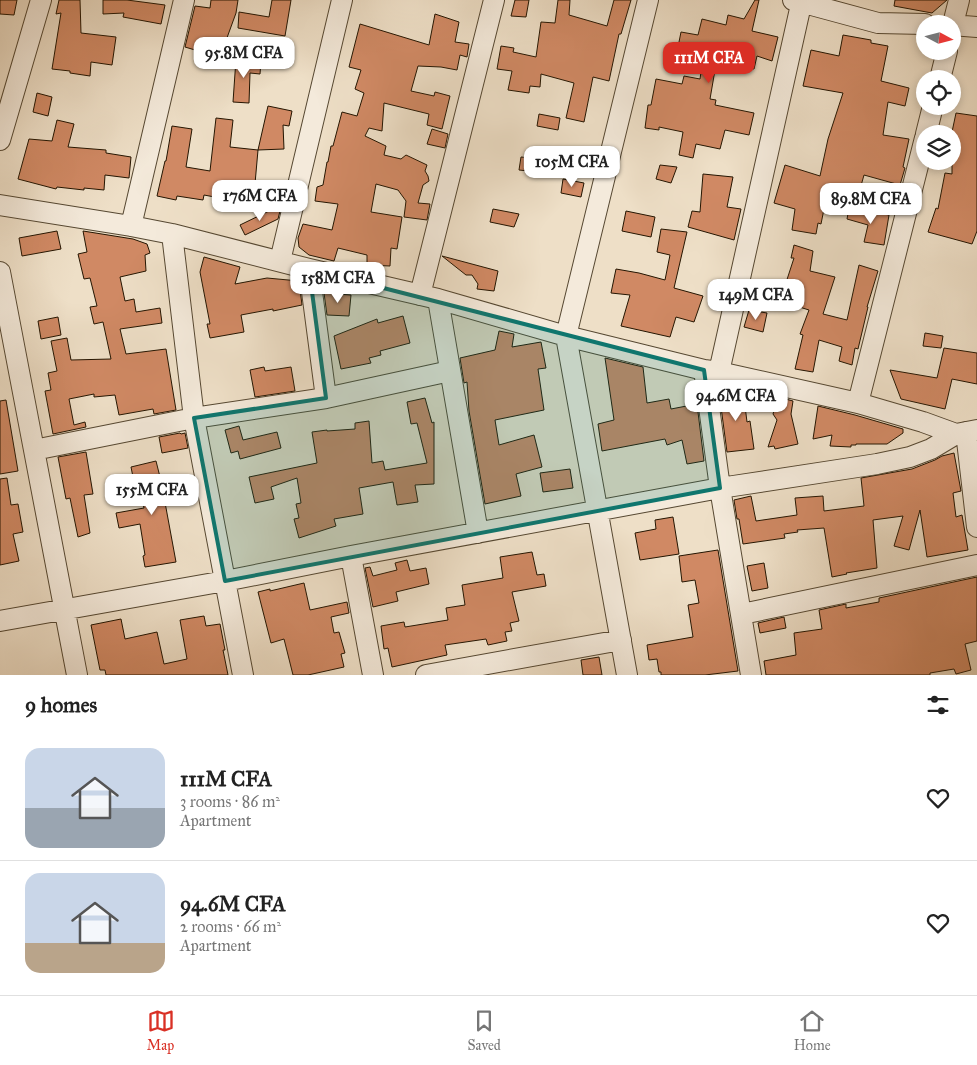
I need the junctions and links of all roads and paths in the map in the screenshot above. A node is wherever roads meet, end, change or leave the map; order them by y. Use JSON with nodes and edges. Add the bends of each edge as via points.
{"nodes":[{"id":1,"x":42,"y":0,"type":"edge"},
{"id":2,"x":184,"y":0,"type":"edge"},
{"id":3,"x":342,"y":0,"type":"edge"},
{"id":4,"x":494,"y":0,"type":"edge"},
{"id":5,"x":648,"y":0,"type":"edge"},
{"id":6,"x":960,"y":0,"type":"edge"},
{"id":7,"x":799,"y":1,"type":"edge"},
{"id":8,"x":956,"y":15,"type":"edge"},
{"id":9,"x":916,"y":24,"type":"edge"},
{"id":10,"x":961,"y":26,"type":"edge"},
{"id":11,"x":977,"y":27,"type":"edge"},
{"id":12,"x":0,"y":140,"type":"edge"},
{"id":13,"x":917,"y":170,"type":"edge"},
{"id":14,"x":0,"y":205,"type":"edge"},
{"id":15,"x":131,"y":226,"type":"junction"},
{"id":16,"x":172,"y":234,"type":"junction"},
{"id":17,"x":280,"y":260,"type":"junction"},
{"id":18,"x":309,"y":269,"type":"junction"},
{"id":19,"x":0,"y":272,"type":"edge"},
{"id":20,"x":429,"y":297,"type":"junction"},
{"id":21,"x":566,"y":336,"type":"junction"},
{"id":22,"x":6,"y":338,"type":"edge"},
{"id":23,"x":450,"y":371,"type":"junction"},
{"id":24,"x":712,"y":371,"type":"junction"},
{"id":25,"x":326,"y":398,"type":"junction"},
{"id":26,"x":858,"y":403,"type":"junction"},
{"id":27,"x":194,"y":418,"type":"junction"},
{"id":28,"x":966,"y":432,"type":"edge"},
{"id":29,"x":34,"y":450,"type":"junction"},
{"id":30,"x":720,"y":488,"type":"junction"},
{"id":31,"x":598,"y":511,"type":"junction"},
{"id":32,"x":977,"y":527,"type":"edge"},
{"id":33,"x":478,"y":533,"type":"junction"},
{"id":34,"x":352,"y":556,"type":"junction"},
{"id":35,"x":977,"y":565,"type":"edge"},
{"id":36,"x":225,"y":581,"type":"junction"},
{"id":37,"x":64,"y":610,"type":"junction"},
{"id":38,"x":742,"y":614,"type":"junction"},
{"id":39,"x":0,"y":621,"type":"edge"},
{"id":40,"x":621,"y":640,"type":"junction"},
{"id":41,"x":77,"y":675,"type":"edge"},
{"id":42,"x":243,"y":675,"type":"edge"},
{"id":43,"x":373,"y":675,"type":"edge"},
{"id":44,"x":426,"y":675,"type":"edge"},
{"id":45,"x":627,"y":675,"type":"edge"},
{"id":46,"x":751,"y":675,"type":"edge"}],
"edges":[{"from":1,"to":12,"type":"street"},
{"from":2,"to":15,"type":"street"},
{"from":3,"to":17,"type":"street"},
{"from":4,"to":20,"type":"street"},
{"from":5,"to":21,"type":"street"},
{"from":6,"to":8,"type":"street"},
{"from":7,"to":9,"type":"street","via":[[878,23]]},
{"from":7,"to":24,"type":"street"},
{"from":10,"to":11,"type":"street"},
{"from":13,"to":26,"type":"street"},
{"from":14,"to":15,"type":"street"},
{"from":15,"to":16,"type":"street"},
{"from":16,"to":17,"type":"street"},
{"from":16,"to":27,"type":"street"},
{"from":17,"to":18,"type":"street"},
{"from":18,"to":20,"type":"street"},
{"from":18,"to":25,"type":"street"},
{"from":19,"to":22,"type":"street"},
{"from":20,"to":21,"type":"street"},
{"from":20,"to":23,"type":"street"},
{"from":21,"to":24,"type":"street"},
{"from":21,"to":31,"type":"street"},
{"from":22,"to":29,"type":"street"},
{"from":23,"to":25,"type":"street"},
{"from":23,"to":33,"type":"street"},
{"from":24,"to":26,"type":"street"},
{"from":24,"to":30,"type":"street"},
{"from":25,"to":27,"type":"street"},
{"from":26,"to":28,"type":"street"},
{"from":27,"to":29,"type":"street"},
{"from":27,"to":36,"type":"street"},
{"from":28,"to":30,"type":"street","via":[[910,457]]},
{"from":28,"to":32,"type":"street"},
{"from":29,"to":37,"type":"street"},
{"from":30,"to":31,"type":"street"},
{"from":30,"to":38,"type":"street"},
{"from":31,"to":33,"type":"street"},
{"from":31,"to":40,"type":"street"},
{"from":33,"to":34,"type":"street"},
{"from":34,"to":36,"type":"street"},
{"from":34,"to":43,"type":"street"},
{"from":35,"to":38,"type":"street"},
{"from":36,"to":37,"type":"street"},
{"from":36,"to":42,"type":"street"},
{"from":37,"to":39,"type":"street"},
{"from":37,"to":41,"type":"street"},
{"from":38,"to":46,"type":"street"},
{"from":40,"to":44,"type":"street"},
{"from":40,"to":45,"type":"street"}]}
